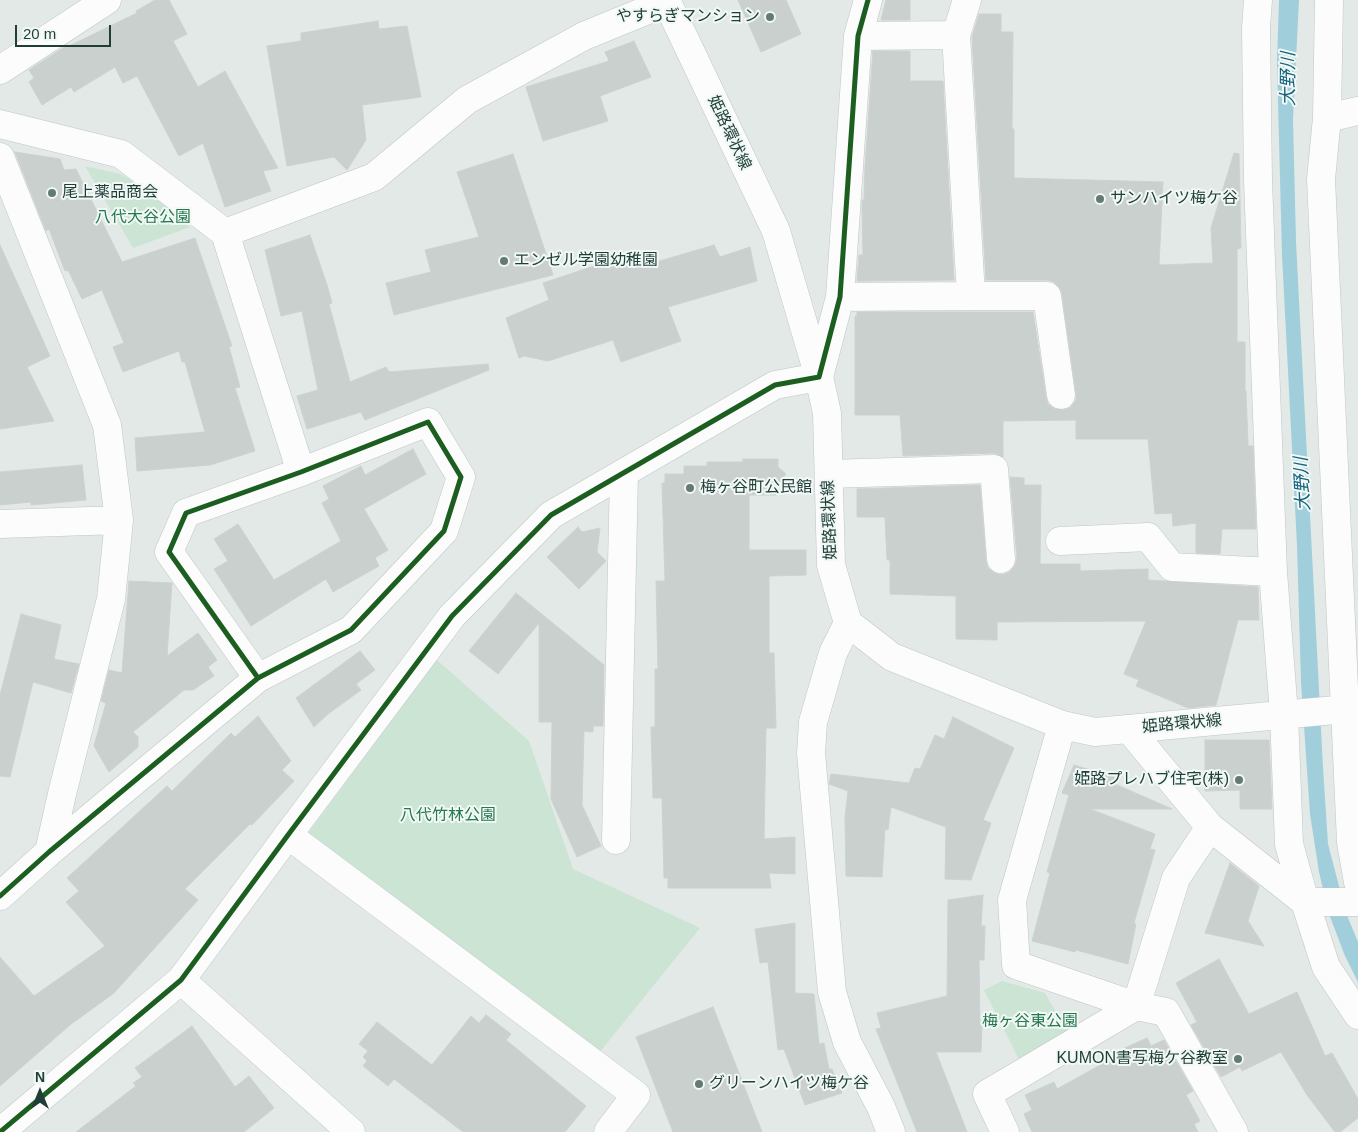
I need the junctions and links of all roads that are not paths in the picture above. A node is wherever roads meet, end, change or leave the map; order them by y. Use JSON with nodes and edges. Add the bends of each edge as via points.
{"nodes":[{"id":1,"x":107,"y":0,"type":"edge"},
{"id":2,"x":868,"y":0,"type":"edge"},
{"id":3,"x":967,"y":0,"type":"edge"},
{"id":4,"x":1258,"y":0,"type":"edge"},
{"id":5,"x":1329,"y":0,"type":"edge"},
{"id":6,"x":666,"y":1,"type":"edge"},
{"id":7,"x":956,"y":35,"type":"junction"},
{"id":8,"x":858,"y":36,"type":"junction"},
{"id":9,"x":0,"y":70,"type":"edge"},
{"id":10,"x":1358,"y":111,"type":"edge"},
{"id":11,"x":1327,"y":118,"type":"junction"},
{"id":12,"x":0,"y":124,"type":"edge"},
{"id":13,"x":0,"y":157,"type":"edge"},
{"id":14,"x":225,"y":233,"type":"junction"},
{"id":15,"x":971,"y":296,"type":"junction"},
{"id":16,"x":840,"y":297,"type":"junction"},
{"id":17,"x":819,"y":377,"type":"junction"},
{"id":18,"x":1061,"y":395,"type":"dead end"},
{"id":19,"x":301,"y":472,"type":"junction"},
{"id":20,"x":624,"y":473,"type":"junction"},
{"id":21,"x":829,"y":474,"type":"junction"},
{"id":22,"x":119,"y":520,"type":"junction"},
{"id":23,"x":0,"y":524,"type":"edge"},
{"id":24,"x":1060,"y":541,"type":"dead end"},
{"id":25,"x":1001,"y":559,"type":"dead end"},
{"id":26,"x":1273,"y":572,"type":"junction"},
{"id":27,"x":848,"y":623,"type":"junction"},
{"id":28,"x":258,"y":678,"type":"junction"},
{"id":29,"x":1351,"y":708,"type":"edge"},
{"id":30,"x":1284,"y":714,"type":"junction"},
{"id":31,"x":1062,"y":725,"type":"junction"},
{"id":32,"x":1129,"y":729,"type":"junction"},
{"id":33,"x":1210,"y":827,"type":"junction"},
{"id":34,"x":288,"y":835,"type":"junction"},
{"id":35,"x":616,"y":840,"type":"dead end"},
{"id":36,"x":49,"y":852,"type":"junction"},
{"id":37,"x":1358,"y":882,"type":"edge"},
{"id":38,"x":0,"y":896,"type":"edge"},
{"id":39,"x":1305,"y":902,"type":"junction"},
{"id":40,"x":1358,"y":902,"type":"edge"},
{"id":41,"x":181,"y":980,"type":"junction"},
{"id":42,"x":1136,"y":1006,"type":"junction"},
{"id":43,"x":1358,"y":1015,"type":"edge"},
{"id":44,"x":334,"y":1127,"type":"edge"},
{"id":45,"x":0,"y":1132,"type":"edge"},
{"id":46,"x":608,"y":1132,"type":"edge"},
{"id":47,"x":891,"y":1132,"type":"edge"},
{"id":48,"x":1005,"y":1132,"type":"edge"},
{"id":49,"x":1234,"y":1132,"type":"edge"}],
"edges":[{"from":1,"to":9,"type":"street"},
{"from":2,"to":8,"type":"street"},
{"from":3,"to":7,"type":"street"},
{"from":4,"to":26,"type":"street","via":[[1258,181]]},
{"from":5,"to":11,"type":"street"},
{"from":6,"to":14,"type":"street","via":[[584,36],[467,100],[374,177]]},
{"from":6,"to":17,"type":"street","name":"姫路環状線","via":[[776,231]]},
{"from":7,"to":8,"type":"street"},
{"from":7,"to":15,"type":"street"},
{"from":8,"to":16,"type":"street"},
{"from":10,"to":11,"type":"street"},
{"from":11,"to":29,"type":"street","via":[[1321,179]]},
{"from":12,"to":14,"type":"street","via":[[121,154]]},
{"from":13,"to":22,"type":"street","via":[[107,425]]},
{"from":14,"to":19,"type":"street"},
{"from":15,"to":16,"type":"street"},
{"from":15,"to":18,"type":"street","via":[[1047,296]]},
{"from":16,"to":17,"type":"street"},
{"from":17,"to":20,"type":"street","via":[[775,385]]},
{"from":17,"to":21,"type":"street","name":"姫路環状線","via":[[827,413]]},
{"from":19,"to":28,"type":"street","via":[[186,513],[169,552]]},
{"from":19,"to":28,"type":"street","via":[[428,422],[461,477],[444,531],[351,630]]},
{"from":20,"to":34,"type":"street","via":[[551,515],[452,616]]},
{"from":20,"to":35,"type":"street"},
{"from":21,"to":25,"type":"street","via":[[994,469]]},
{"from":21,"to":27,"type":"street","name":"姫路環状線","via":[[831,565]]},
{"from":22,"to":23,"type":"street"},
{"from":22,"to":36,"type":"street","via":[[111,599]]},
{"from":24,"to":26,"type":"street","via":[[1148,537],[1172,567]]},
{"from":26,"to":30,"type":"street"},
{"from":27,"to":31,"type":"street","name":"姫路環状線","via":[[892,657]]},
{"from":27,"to":47,"type":"street","via":[[833,653],[812,722],[811,752],[832,992],[848,1042]]},
{"from":28,"to":36,"type":"street"},
{"from":29,"to":30,"type":"street","name":"姫路環状線"},
{"from":29,"to":37,"type":"street","via":[[1350,842]]},
{"from":30,"to":32,"type":"street","name":"姫路環状線"},
{"from":30,"to":39,"type":"street","via":[[1289,844]]},
{"from":31,"to":32,"type":"street","name":"姫路環状線","via":[[1095,732]]},
{"from":31,"to":42,"type":"street","via":[[1012,900],[1016,964]]},
{"from":32,"to":33,"type":"street"},
{"from":33,"to":39,"type":"street"},
{"from":33,"to":42,"type":"street","via":[[1176,878]]},
{"from":34,"to":41,"type":"street"},
{"from":34,"to":46,"type":"street","via":[[636,1096]]},
{"from":36,"to":38,"type":"street"},
{"from":39,"to":40,"type":"street"},
{"from":39,"to":43,"type":"street","via":[[1326,967]]},
{"from":41,"to":44,"type":"street"},
{"from":41,"to":45,"type":"street"},
{"from":42,"to":48,"type":"street","via":[[987,1094]]},
{"from":42,"to":49,"type":"street","via":[[1166,1012]]}]}
